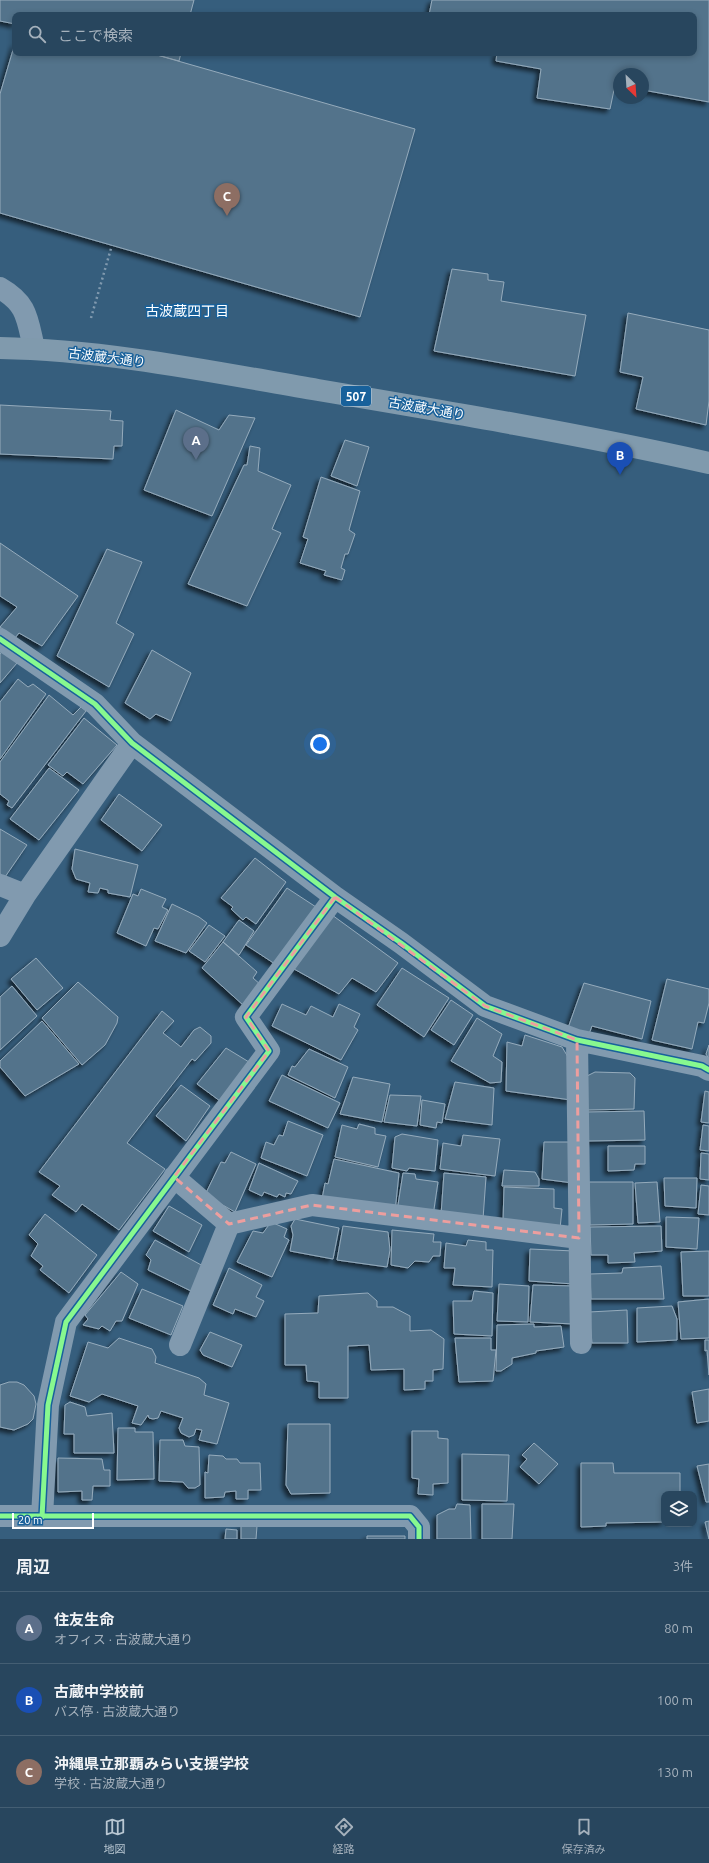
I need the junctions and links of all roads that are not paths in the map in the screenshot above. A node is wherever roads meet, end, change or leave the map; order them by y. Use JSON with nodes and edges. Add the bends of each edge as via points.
{"nodes":[{"id":1,"x":0,"y":288,"type":"edge"},
{"id":2,"x":0,"y":348,"type":"edge"},
{"id":3,"x":34,"y":348,"type":"junction"},
{"id":4,"x":709,"y":463,"type":"edge"},
{"id":5,"x":0,"y":639,"type":"edge"},
{"id":6,"x":132,"y":743,"type":"junction"},
{"id":7,"x":0,"y":885,"type":"edge"},
{"id":8,"x":25,"y":894,"type":"junction"},
{"id":9,"x":335,"y":897,"type":"junction"},
{"id":10,"x":0,"y":936,"type":"edge"},
{"id":11,"x":576,"y":1040,"type":"junction"},
{"id":12,"x":709,"y":1070,"type":"edge"},
{"id":13,"x":174,"y":1177,"type":"junction"},
{"id":14,"x":229,"y":1224,"type":"junction"},
{"id":15,"x":579,"y":1238,"type":"junction"},
{"id":16,"x":581,"y":1343,"type":"dead end"},
{"id":17,"x":180,"y":1345,"type":"dead end"},
{"id":18,"x":0,"y":1516,"type":"edge"},
{"id":19,"x":42,"y":1517,"type":"junction"},
{"id":20,"x":419,"y":1539,"type":"edge"}],
"edges":[{"from":1,"to":3,"type":"street","via":[[16,298],[26,311]]},
{"from":2,"to":3,"type":"highway","name":"古波蔵大通り","number":"507"},
{"from":3,"to":4,"type":"highway","name":"古波蔵大通り","number":"507","via":[[129,359],[557,430]]},
{"from":5,"to":6,"type":"street","via":[[95,704]]},
{"from":6,"to":8,"type":"street"},
{"from":6,"to":9,"type":"street"},
{"from":7,"to":8,"type":"street"},
{"from":8,"to":10,"type":"street"},
{"from":9,"to":11,"type":"street","via":[[485,1006]]},
{"from":9,"to":13,"type":"street","via":[[246,1017],[269,1051]]},
{"from":11,"to":12,"type":"street","via":[[702,1066]]},
{"from":11,"to":15,"type":"street"},
{"from":13,"to":14,"type":"street"},
{"from":13,"to":19,"type":"street","via":[[66,1322],[48,1405]]},
{"from":14,"to":15,"type":"street","via":[[312,1205]]},
{"from":14,"to":17,"type":"street"},
{"from":15,"to":16,"type":"street"},
{"from":18,"to":19,"type":"street"},
{"from":19,"to":20,"type":"street","via":[[410,1516],[419,1527]]}]}
